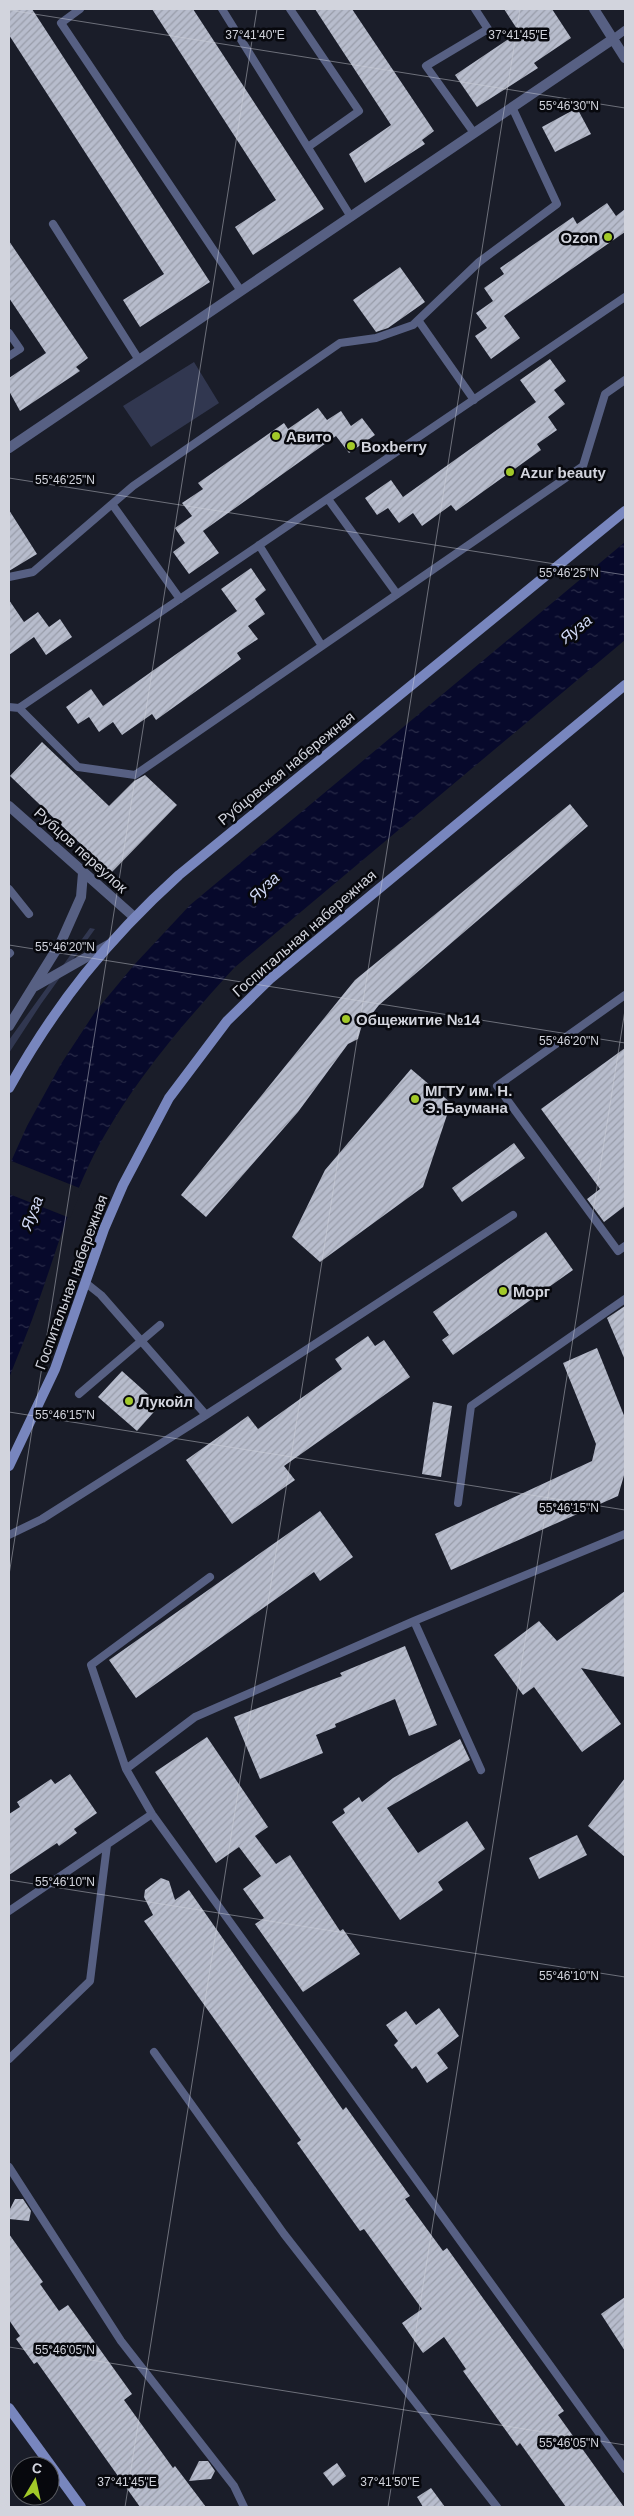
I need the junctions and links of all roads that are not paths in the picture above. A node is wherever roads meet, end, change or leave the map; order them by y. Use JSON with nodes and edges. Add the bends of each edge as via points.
{"nodes":[{"id":1,"x":80,"y":9,"type":"edge"},
{"id":2,"x":222,"y":9,"type":"edge"},
{"id":3,"x":290,"y":9,"type":"edge"},
{"id":4,"x":475,"y":9,"type":"edge"},
{"id":5,"x":594,"y":9,"type":"edge"},
{"id":6,"x":625,"y":30,"type":"edge"},
{"id":7,"x":613,"y":39,"type":"junction"},
{"id":8,"x":625,"y":58,"type":"edge"},
{"id":9,"x":512,"y":108,"type":"junction"},
{"id":10,"x":474,"y":133,"type":"junction"},
{"id":11,"x":308,"y":147,"type":"junction"},
{"id":12,"x":351,"y":217,"type":"junction"},
{"id":13,"x":53,"y":224,"type":"dead end"},
{"id":14,"x":241,"y":291,"type":"junction"},
{"id":15,"x":625,"y":297,"type":"edge"},
{"id":16,"x":418,"y":320,"type":"junction"},
{"id":17,"x":9,"y":333,"type":"edge"},
{"id":18,"x":9,"y":356,"type":"edge"},
{"id":19,"x":138,"y":360,"type":"junction"},
{"id":20,"x":625,"y":380,"type":"edge"},
{"id":21,"x":474,"y":400,"type":"junction"},
{"id":22,"x":9,"y":448,"type":"edge"},
{"id":23,"x":328,"y":499,"type":"junction"},
{"id":24,"x":112,"y":504,"type":"junction"},
{"id":25,"x":625,"y":512,"type":"edge"},
{"id":26,"x":259,"y":545,"type":"junction"},
{"id":27,"x":9,"y":577,"type":"edge"},
{"id":28,"x":397,"y":594,"type":"junction"},
{"id":29,"x":180,"y":599,"type":"junction"},
{"id":30,"x":322,"y":646,"type":"junction"},
{"id":31,"x":625,"y":685,"type":"edge"},
{"id":32,"x":9,"y":707,"type":"edge"},
{"id":33,"x":19,"y":708,"type":"junction"},
{"id":34,"x":9,"y":806,"type":"edge"},
{"id":35,"x":83,"y":873,"type":"junction"},
{"id":36,"x":9,"y":889,"type":"edge"},
{"id":37,"x":29,"y":914,"type":"dead end"},
{"id":38,"x":133,"y":916,"type":"junction"},
{"id":39,"x":108,"y":945,"type":"junction"},
{"id":40,"x":33,"y":988,"type":"junction"},
{"id":41,"x":625,"y":995,"type":"edge"},
{"id":42,"x":9,"y":1026,"type":"edge"},
{"id":43,"x":9,"y":1088,"type":"edge"},
{"id":44,"x":513,"y":1215,"type":"dead end"},
{"id":45,"x":625,"y":1246,"type":"edge"},
{"id":46,"x":86,"y":1283,"type":"junction"},
{"id":47,"x":625,"y":1298,"type":"edge"},
{"id":48,"x":160,"y":1325,"type":"dead end"},
{"id":49,"x":142,"y":1341,"type":"junction"},
{"id":50,"x":79,"y":1394,"type":"dead end"},
{"id":51,"x":206,"y":1415,"type":"junction"},
{"id":52,"x":9,"y":1466,"type":"edge"},
{"id":53,"x":458,"y":1504,"type":"dead end"},
{"id":54,"x":625,"y":1534,"type":"edge"},
{"id":55,"x":9,"y":1535,"type":"edge"},
{"id":56,"x":210,"y":1577,"type":"dead end"},
{"id":57,"x":414,"y":1621,"type":"junction"},
{"id":58,"x":126,"y":1769,"type":"junction"},
{"id":59,"x":481,"y":1770,"type":"dead end"},
{"id":60,"x":152,"y":1814,"type":"junction"},
{"id":61,"x":107,"y":1844,"type":"junction"},
{"id":62,"x":9,"y":1910,"type":"edge"},
{"id":63,"x":154,"y":2052,"type":"dead end"},
{"id":64,"x":9,"y":2059,"type":"edge"},
{"id":65,"x":9,"y":2167,"type":"edge"},
{"id":66,"x":9,"y":2408,"type":"edge"},
{"id":67,"x":625,"y":2469,"type":"edge"},
{"id":68,"x":81,"y":2507,"type":"edge"},
{"id":69,"x":244,"y":2507,"type":"edge"},
{"id":70,"x":497,"y":2507,"type":"edge"}],
"edges":[{"from":1,"to":14,"type":"lane","via":[[61,23]]},
{"from":2,"to":11,"type":"lane"},
{"from":3,"to":11,"type":"lane","via":[[359,111]]},
{"from":4,"to":10,"type":"lane","via":[[488,29],[426,66]]},
{"from":5,"to":7,"type":"street"},
{"from":6,"to":7,"type":"lane"},
{"from":7,"to":8,"type":"street"},
{"from":7,"to":9,"type":"street"},
{"from":9,"to":10,"type":"street"},
{"from":9,"to":16,"type":"lane","via":[[557,204],[479,262]]},
{"from":10,"to":12,"type":"street"},
{"from":11,"to":12,"type":"lane"},
{"from":12,"to":14,"type":"street"},
{"from":13,"to":19,"type":"lane"},
{"from":14,"to":19,"type":"street"},
{"from":15,"to":21,"type":"lane"},
{"from":16,"to":21,"type":"lane"},
{"from":16,"to":24,"type":"lane","via":[[413,325],[376,338],[340,343],[132,486]]},
{"from":17,"to":18,"type":"lane","via":[[20,349]]},
{"from":19,"to":22,"type":"street"},
{"from":20,"to":28,"type":"lane","via":[[605,394],[583,466]]},
{"from":21,"to":23,"type":"lane"},
{"from":23,"to":26,"type":"lane"},
{"from":23,"to":28,"type":"lane"},
{"from":24,"to":27,"type":"lane","via":[[33,572]]},
{"from":24,"to":29,"type":"lane"},
{"from":25,"to":38,"type":"main road","name":"Рубцовская набережная","via":[[178,875]]},
{"from":26,"to":29,"type":"lane"},
{"from":26,"to":30,"type":"lane"},
{"from":28,"to":30,"type":"lane"},
{"from":29,"to":33,"type":"lane"},
{"from":30,"to":33,"type":"lane","via":[[135,775],[78,767]]},
{"from":31,"to":46,"type":"main road","name":"Госпитальная набережная","via":[[270,979],[227,1021],[169,1098],[123,1185]]},
{"from":32,"to":33,"type":"lane"},
{"from":34,"to":35,"type":"street","name":"Рубцов переулок"},
{"from":35,"to":38,"type":"street","name":"Рубцов переулок"},
{"from":35,"to":40,"type":"street","via":[[81,897],[61,942]]},
{"from":36,"to":37,"type":"lane"},
{"from":38,"to":39,"type":"main road","name":"Рубцовская набережная"},
{"from":39,"to":40,"type":"street"},
{"from":39,"to":43,"type":"main road","name":"Рубцовская набережная","via":[[55,1011]]},
{"from":40,"to":42,"type":"street"},
{"from":41,"to":45,"type":"lane","via":[[497,1086],[618,1252]]},
{"from":44,"to":51,"type":"lane"},
{"from":46,"to":49,"type":"lane"},
{"from":46,"to":52,"type":"main road","name":"Госпитальная набережная","via":[[55,1369]]},
{"from":47,"to":53,"type":"lane","via":[[471,1406]]},
{"from":48,"to":49,"type":"lane"},
{"from":49,"to":50,"type":"lane"},
{"from":49,"to":51,"type":"lane"},
{"from":51,"to":55,"type":"lane","via":[[42,1519]]},
{"from":54,"to":57,"type":"lane"},
{"from":56,"to":58,"type":"lane","via":[[91,1665]]},
{"from":57,"to":58,"type":"lane","via":[[195,1717]]},
{"from":57,"to":59,"type":"lane"},
{"from":58,"to":60,"type":"lane"},
{"from":60,"to":61,"type":"lane"},
{"from":60,"to":67,"type":"lane"},
{"from":61,"to":62,"type":"lane"},
{"from":61,"to":64,"type":"lane","via":[[90,1981]]},
{"from":63,"to":70,"type":"lane","via":[[284,2234]]},
{"from":65,"to":69,"type":"lane","via":[[121,2341],[234,2486]]},
{"from":66,"to":68,"type":"main road"}]}
